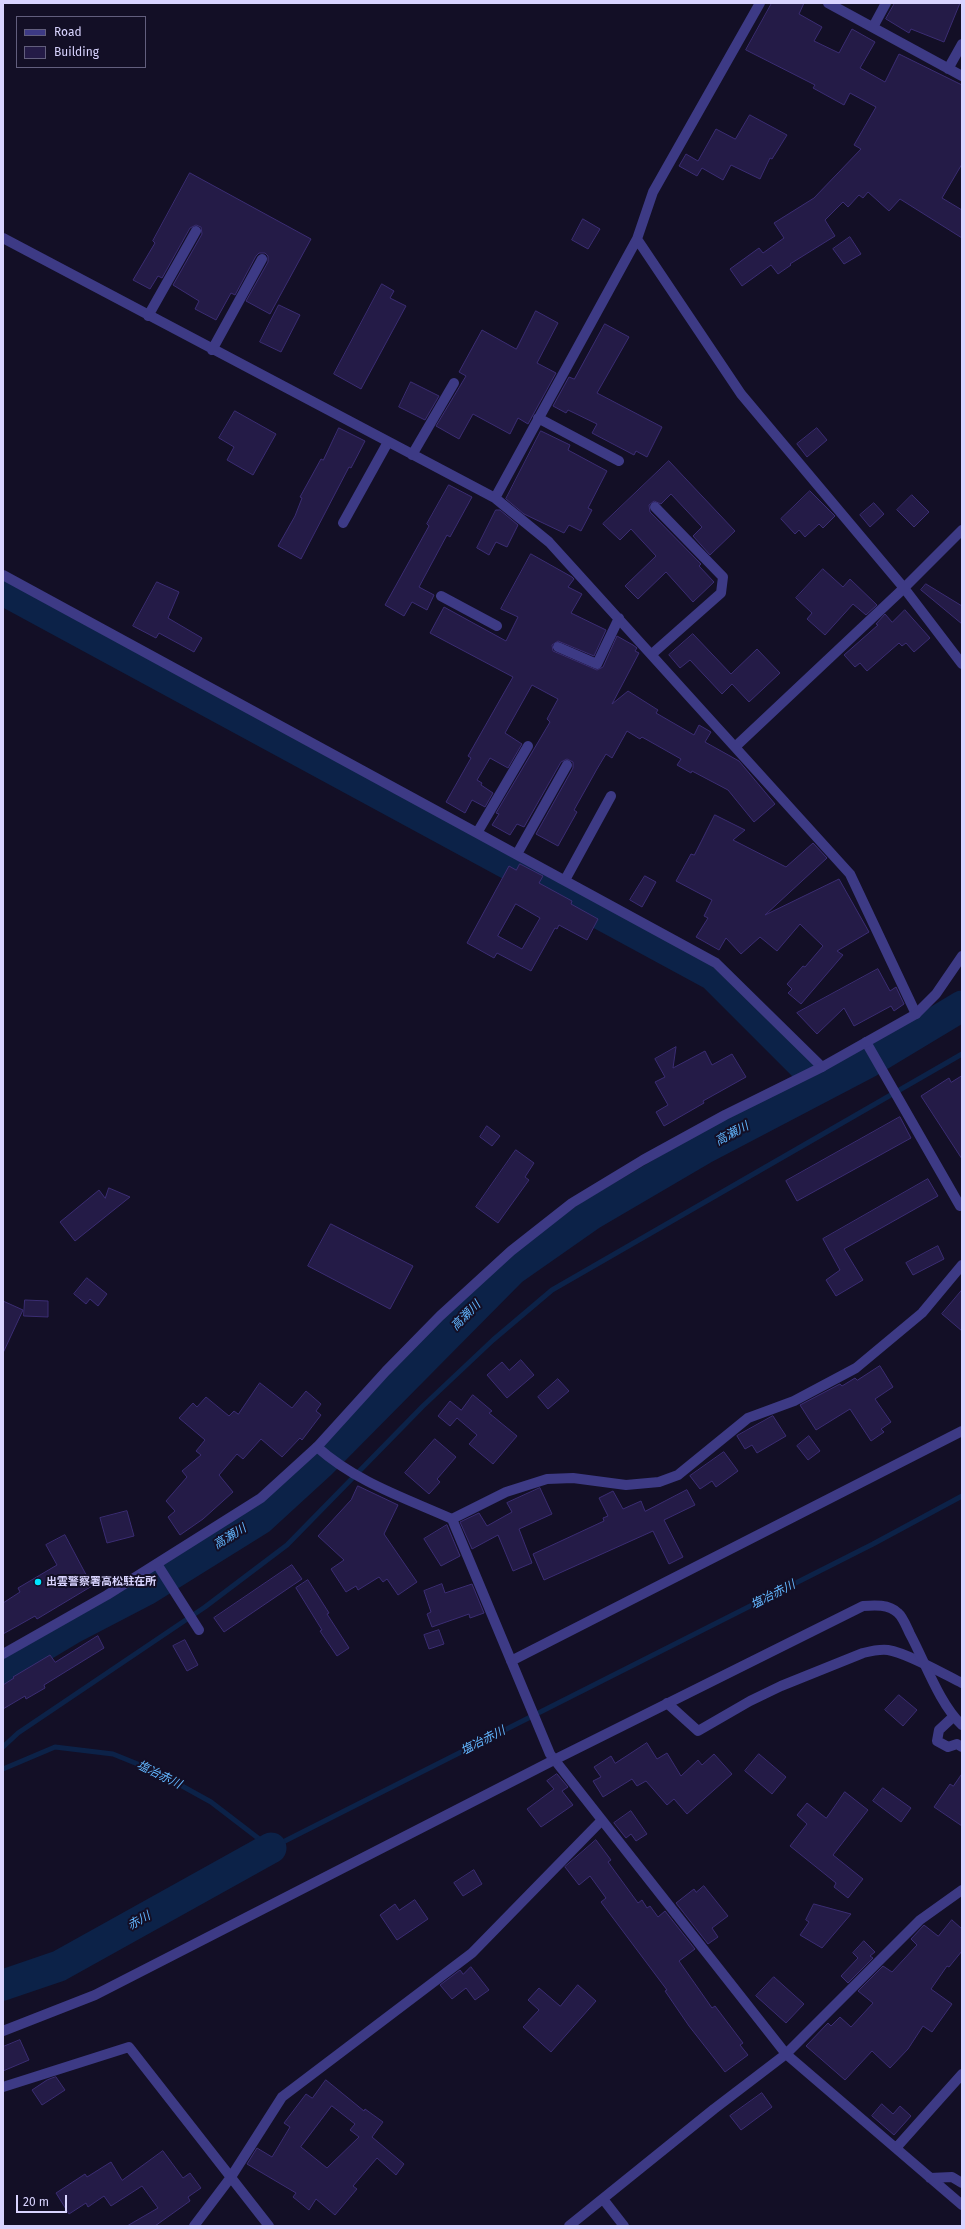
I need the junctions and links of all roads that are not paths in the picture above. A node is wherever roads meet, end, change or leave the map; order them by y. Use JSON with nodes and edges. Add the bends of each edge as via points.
{"nodes":[{"id":1,"x":760,"y":3,"type":"edge"},
{"id":2,"x":828,"y":3,"type":"edge"},
{"id":3,"x":886,"y":3,"type":"edge"},
{"id":4,"x":873,"y":27,"type":"junction"},
{"id":5,"x":962,"y":44,"type":"edge"},
{"id":6,"x":948,"y":69,"type":"junction"},
{"id":7,"x":962,"y":76,"type":"edge"},
{"id":8,"x":196,"y":231,"type":"dead end"},
{"id":9,"x":3,"y":238,"type":"edge"},
{"id":10,"x":637,"y":239,"type":"junction"},
{"id":11,"x":262,"y":259,"type":"dead end"},
{"id":12,"x":148,"y":316,"type":"junction"},
{"id":13,"x":212,"y":350,"type":"junction"},
{"id":14,"x":454,"y":383,"type":"dead end"},
{"id":15,"x":538,"y":418,"type":"junction"},
{"id":16,"x":388,"y":442,"type":"junction"},
{"id":17,"x":412,"y":455,"type":"junction"},
{"id":18,"x":619,"y":461,"type":"dead end"},
{"id":19,"x":495,"y":498,"type":"junction"},
{"id":20,"x":655,"y":507,"type":"dead end"},
{"id":21,"x":344,"y":523,"type":"dead end"},
{"id":22,"x":962,"y":530,"type":"edge"},
{"id":23,"x":3,"y":575,"type":"edge"},
{"id":24,"x":904,"y":588,"type":"junction"},
{"id":25,"x":441,"y":596,"type":"dead end"},
{"id":26,"x":619,"y":618,"type":"junction"},
{"id":27,"x":497,"y":626,"type":"dead end"},
{"id":28,"x":558,"y":647,"type":"dead end"},
{"id":29,"x":652,"y":654,"type":"junction"},
{"id":30,"x":962,"y":664,"type":"edge"},
{"id":31,"x":528,"y":746,"type":"dead end"},
{"id":32,"x":735,"y":747,"type":"junction"},
{"id":33,"x":567,"y":765,"type":"dead end"},
{"id":34,"x":611,"y":796,"type":"dead end"},
{"id":35,"x":477,"y":833,"type":"junction"},
{"id":36,"x":517,"y":854,"type":"junction"},
{"id":37,"x":565,"y":880,"type":"junction"},
{"id":38,"x":962,"y":956,"type":"edge"},
{"id":39,"x":916,"y":1014,"type":"junction"},
{"id":40,"x":866,"y":1042,"type":"junction"},
{"id":41,"x":822,"y":1067,"type":"junction"},
{"id":42,"x":960,"y":1206,"type":"dead end"},
{"id":43,"x":962,"y":1265,"type":"edge"},
{"id":44,"x":962,"y":1431,"type":"edge"},
{"id":45,"x":318,"y":1447,"type":"junction"},
{"id":46,"x":452,"y":1518,"type":"junction"},
{"id":47,"x":157,"y":1564,"type":"junction"},
{"id":48,"x":199,"y":1630,"type":"dead end"},
{"id":49,"x":3,"y":1654,"type":"edge"},
{"id":50,"x":511,"y":1661,"type":"junction"},
{"id":51,"x":927,"y":1665,"type":"junction"},
{"id":52,"x":962,"y":1683,"type":"edge"},
{"id":53,"x":667,"y":1703,"type":"junction"},
{"id":54,"x":953,"y":1717,"type":"junction"},
{"id":55,"x":962,"y":1725,"type":"edge"},
{"id":56,"x":962,"y":1747,"type":"edge"},
{"id":57,"x":554,"y":1760,"type":"junction"},
{"id":58,"x":602,"y":1820,"type":"junction"},
{"id":59,"x":962,"y":1890,"type":"edge"},
{"id":60,"x":3,"y":2031,"type":"edge"},
{"id":61,"x":786,"y":2054,"type":"junction"},
{"id":62,"x":962,"y":2074,"type":"edge"},
{"id":63,"x":3,"y":2087,"type":"edge"},
{"id":64,"x":896,"y":2148,"type":"junction"},
{"id":65,"x":231,"y":2177,"type":"junction"},
{"id":66,"x":930,"y":2178,"type":"junction"},
{"id":67,"x":962,"y":2183,"type":"edge"},
{"id":68,"x":603,"y":2199,"type":"junction"},
{"id":69,"x":962,"y":2205,"type":"edge"},
{"id":70,"x":194,"y":2226,"type":"edge"},
{"id":71,"x":269,"y":2226,"type":"edge"},
{"id":72,"x":569,"y":2226,"type":"edge"},
{"id":73,"x":624,"y":2226,"type":"edge"}],
"edges":[{"from":1,"to":10,"type":"street","via":[[653,192]]},
{"from":2,"to":4,"type":"street"},
{"from":3,"to":4,"type":"street"},
{"from":4,"to":6,"type":"street"},
{"from":5,"to":6,"type":"street"},
{"from":6,"to":7,"type":"street"},
{"from":8,"to":12,"type":"street"},
{"from":9,"to":12,"type":"street"},
{"from":10,"to":15,"type":"street"},
{"from":10,"to":24,"type":"street","via":[[741,394]]},
{"from":11,"to":13,"type":"street"},
{"from":12,"to":13,"type":"street"},
{"from":13,"to":16,"type":"street"},
{"from":14,"to":17,"type":"street"},
{"from":15,"to":18,"type":"street"},
{"from":15,"to":19,"type":"street"},
{"from":16,"to":17,"type":"street"},
{"from":16,"to":21,"type":"street"},
{"from":17,"to":19,"type":"street"},
{"from":19,"to":26,"type":"street","via":[[549,542]]},
{"from":20,"to":29,"type":"street","via":[[723,577],[721,593]]},
{"from":22,"to":24,"type":"street"},
{"from":23,"to":35,"type":"street"},
{"from":24,"to":30,"type":"street"},
{"from":24,"to":32,"type":"street"},
{"from":25,"to":27,"type":"street"},
{"from":26,"to":28,"type":"street","via":[[597,664]]},
{"from":26,"to":29,"type":"street"},
{"from":29,"to":32,"type":"street"},
{"from":31,"to":35,"type":"street"},
{"from":32,"to":39,"type":"street","via":[[850,874]]},
{"from":33,"to":36,"type":"street"},
{"from":34,"to":37,"type":"street"},
{"from":35,"to":36,"type":"street"},
{"from":36,"to":37,"type":"street"},
{"from":37,"to":41,"type":"street","via":[[716,963]]},
{"from":38,"to":39,"type":"street","via":[[936,994]]},
{"from":39,"to":40,"type":"street"},
{"from":40,"to":41,"type":"street"},
{"from":40,"to":42,"type":"street"},
{"from":41,"to":45,"type":"street","via":[[725,1115],[643,1160],[572,1204],[511,1251],[440,1316],[386,1371]]},
{"from":43,"to":46,"type":"street","via":[[922,1313],[856,1368],[794,1401],[748,1418],[678,1475],[659,1482],[626,1485],[573,1478],[547,1479],[506,1492]]},
{"from":44,"to":50,"type":"street"},
{"from":45,"to":46,"type":"street","via":[[335,1463],[365,1480]]},
{"from":45,"to":47,"type":"street","via":[[261,1498]]},
{"from":46,"to":50,"type":"street"},
{"from":47,"to":48,"type":"street"},
{"from":47,"to":49,"type":"street"},
{"from":50,"to":57,"type":"street"},
{"from":51,"to":52,"type":"street"},
{"from":51,"to":53,"type":"street","via":[[889,1650],[863,1653],[750,1701],[698,1731]]},
{"from":51,"to":53,"type":"street","via":[[898,1613],[880,1604],[863,1606]]},
{"from":51,"to":54,"type":"street"},
{"from":53,"to":57,"type":"street"},
{"from":54,"to":55,"type":"street"},
{"from":54,"to":56,"type":"street","via":[[939,1730],[937,1741],[948,1747],[957,1744]]},
{"from":57,"to":58,"type":"street"},
{"from":57,"to":60,"type":"street","via":[[95,1995]]},
{"from":58,"to":61,"type":"street"},
{"from":58,"to":65,"type":"street","via":[[472,1953],[282,2097]]},
{"from":59,"to":61,"type":"street","via":[[920,1920]]},
{"from":61,"to":64,"type":"street"},
{"from":61,"to":68,"type":"street"},
{"from":62,"to":64,"type":"street"},
{"from":63,"to":65,"type":"street","via":[[129,2047]]},
{"from":64,"to":66,"type":"street"},
{"from":65,"to":70,"type":"street"},
{"from":65,"to":71,"type":"street"},
{"from":66,"to":67,"type":"street","via":[[952,2177]]},
{"from":66,"to":69,"type":"street"},
{"from":68,"to":72,"type":"street"},
{"from":68,"to":73,"type":"street"}]}
